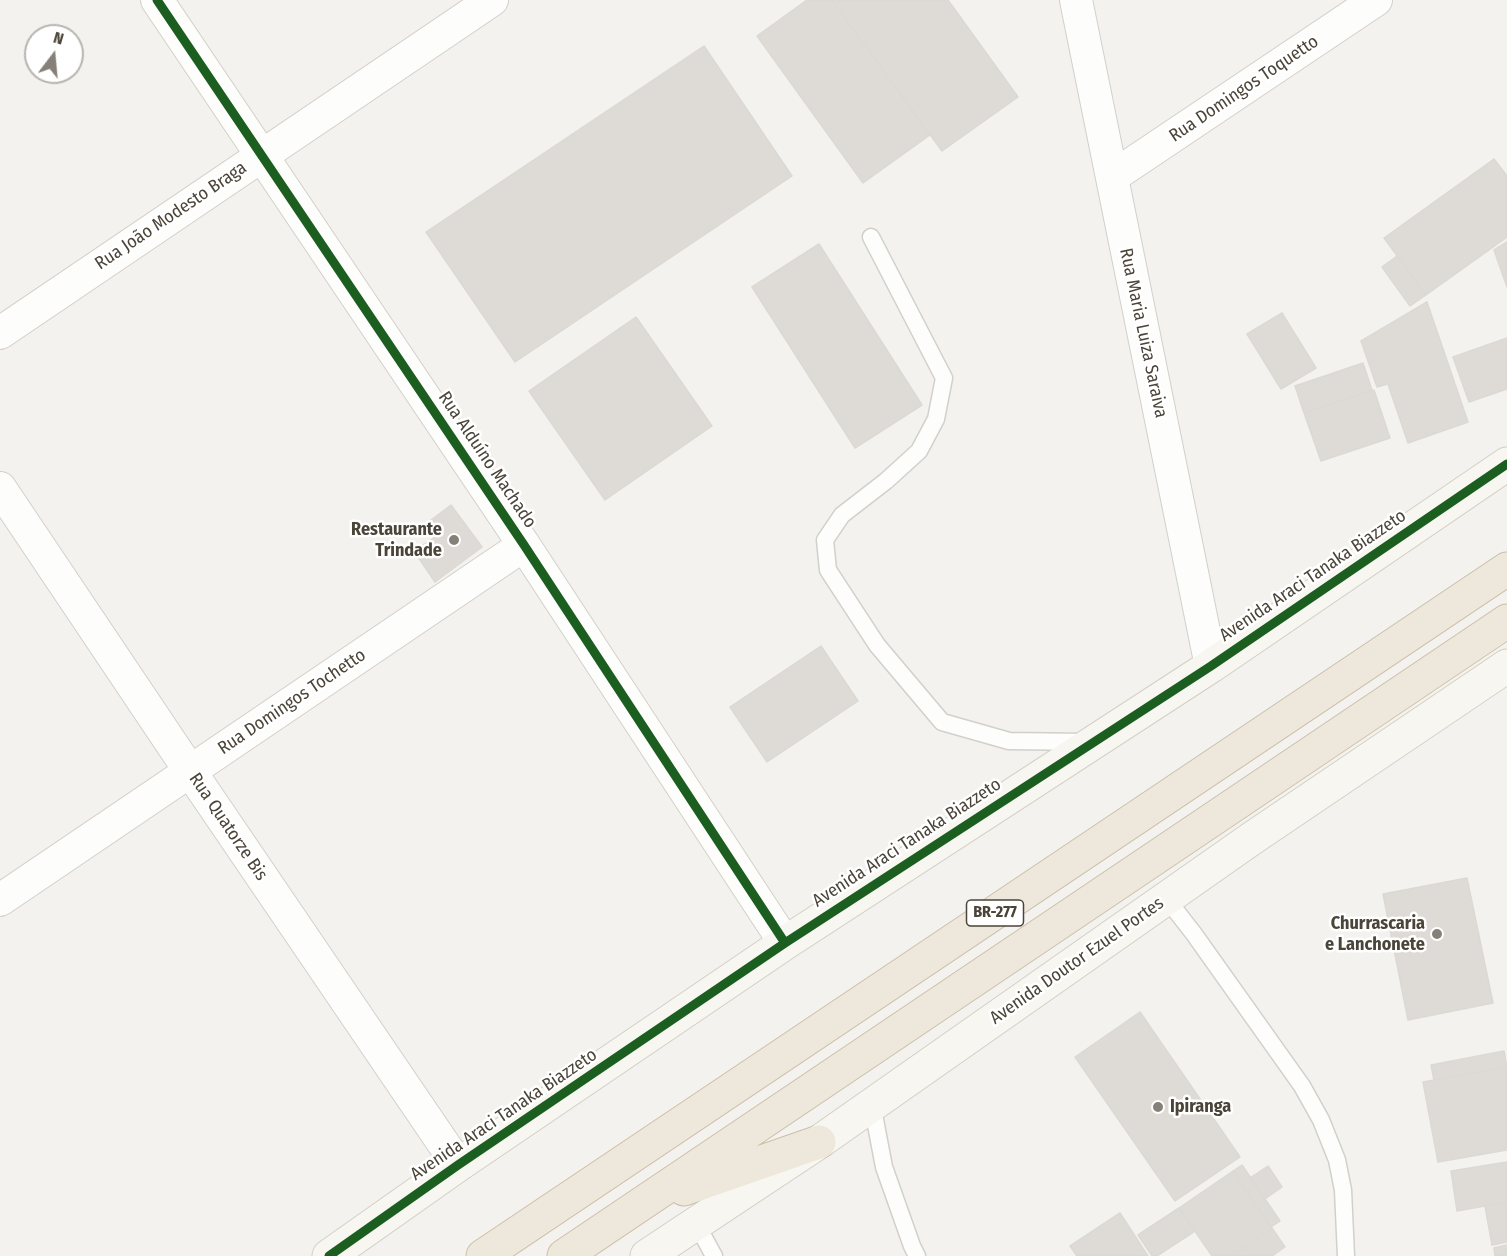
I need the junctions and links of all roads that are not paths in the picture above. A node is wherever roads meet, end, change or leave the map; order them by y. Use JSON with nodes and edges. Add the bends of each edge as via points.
{"nodes":[{"id":1,"x":157,"y":0,"type":"edge"},
{"id":2,"x":492,"y":0,"type":"edge"},
{"id":3,"x":1076,"y":0,"type":"edge"},
{"id":4,"x":1376,"y":0,"type":"edge"},
{"id":5,"x":261,"y":155,"type":"junction"},
{"id":6,"x":1112,"y":177,"type":"junction"},
{"id":7,"x":871,"y":237,"type":"dead end"},
{"id":8,"x":0,"y":333,"type":"edge"},
{"id":9,"x":1507,"y":464,"type":"edge"},
{"id":10,"x":0,"y":488,"type":"edge"},
{"id":11,"x":524,"y":545,"type":"junction"},
{"id":12,"x":1507,"y":569,"type":"edge"},
{"id":13,"x":1507,"y":621,"type":"edge"},
{"id":14,"x":1211,"y":666,"type":"junction"},
{"id":15,"x":1507,"y":666,"type":"edge"},
{"id":16,"x":1094,"y":742,"type":"junction"},
{"id":17,"x":190,"y":771,"type":"junction"},
{"id":18,"x":1166,"y":898,"type":"junction"},
{"id":19,"x":0,"y":900,"type":"edge"},
{"id":20,"x":784,"y":943,"type":"junction"},
{"id":21,"x":872,"y":1104,"type":"junction"},
{"id":22,"x":819,"y":1142,"type":"junction"},
{"id":23,"x":458,"y":1165,"type":"junction"},
{"id":24,"x":640,"y":1205,"type":"junction"},
{"id":25,"x":696,"y":1223,"type":"junction"},
{"id":26,"x":329,"y":1256,"type":"edge"},
{"id":27,"x":483,"y":1256,"type":"edge"},
{"id":28,"x":564,"y":1256,"type":"edge"},
{"id":29,"x":647,"y":1256,"type":"edge"},
{"id":30,"x":714,"y":1256,"type":"edge"},
{"id":31,"x":917,"y":1256,"type":"edge"},
{"id":32,"x":1346,"y":1256,"type":"edge"}],
"edges":[{"from":1,"to":5,"type":"street","name":"Rua Alduíno Machado"},
{"from":2,"to":5,"type":"street","name":"Rua João Modesto Braga"},
{"from":3,"to":6,"type":"street","name":"Rua Maria Luiza Saraiva"},
{"from":4,"to":6,"type":"street","name":"Rua Domingos Toquetto"},
{"from":5,"to":8,"type":"street","name":"Rua João Modesto Braga"},
{"from":5,"to":11,"type":"street","name":"Rua Alduíno Machado"},
{"from":6,"to":14,"type":"street","name":"Rua Maria Luiza Saraiva"},
{"from":7,"to":16,"type":"lane","via":[[944,378],[936,419],[919,451],[842,515],[825,540],[828,570],[878,645],[942,722],[1009,741]]},
{"from":9,"to":14,"type":"street","name":"Avenida Araci Tanaka Biazzeto"},
{"from":10,"to":17,"type":"street","name":"Rua Quatorze Bis"},
{"from":11,"to":17,"type":"street","name":"Rua Domingos Tochetto"},
{"from":11,"to":20,"type":"street","name":"Rua Alduíno Machado"},
{"from":12,"to":27,"type":"highway","number":"BR-277"},
{"from":13,"to":24,"type":"highway","number":"BR-277"},
{"from":14,"to":16,"type":"street","name":"Avenida Araci Tanaka Biazzeto"},
{"from":15,"to":18,"type":"street","name":"Avenida Doutor Ezuel Portes"},
{"from":16,"to":20,"type":"street","name":"Avenida Araci Tanaka Biazzeto"},
{"from":17,"to":19,"type":"street","name":"Rua Domingos Tochetto"},
{"from":17,"to":23,"type":"street","name":"Rua Quatorze Bis"},
{"from":18,"to":21,"type":"street","name":"Avenida Doutor Ezuel Portes"},
{"from":18,"to":32,"type":"lane","via":[[1302,1086],[1321,1120],[1337,1160],[1343,1190]]},
{"from":20,"to":23,"type":"street","name":"Avenida Araci Tanaka Biazzeto"},
{"from":21,"to":22,"type":"street","name":"Avenida Doutor Ezuel Portes"},
{"from":21,"to":31,"type":"lane","via":[[884,1167]]},
{"from":22,"to":24,"type":"highway"},
{"from":22,"to":25,"type":"street","name":"Avenida Doutor Ezuel Portes"},
{"from":23,"to":26,"type":"street","name":"Avenida Araci Tanaka Biazzeto"},
{"from":24,"to":28,"type":"highway","number":"BR-277"},
{"from":25,"to":29,"type":"street","name":"Avenida Doutor Ezuel Portes"},
{"from":25,"to":30,"type":"lane"}]}
